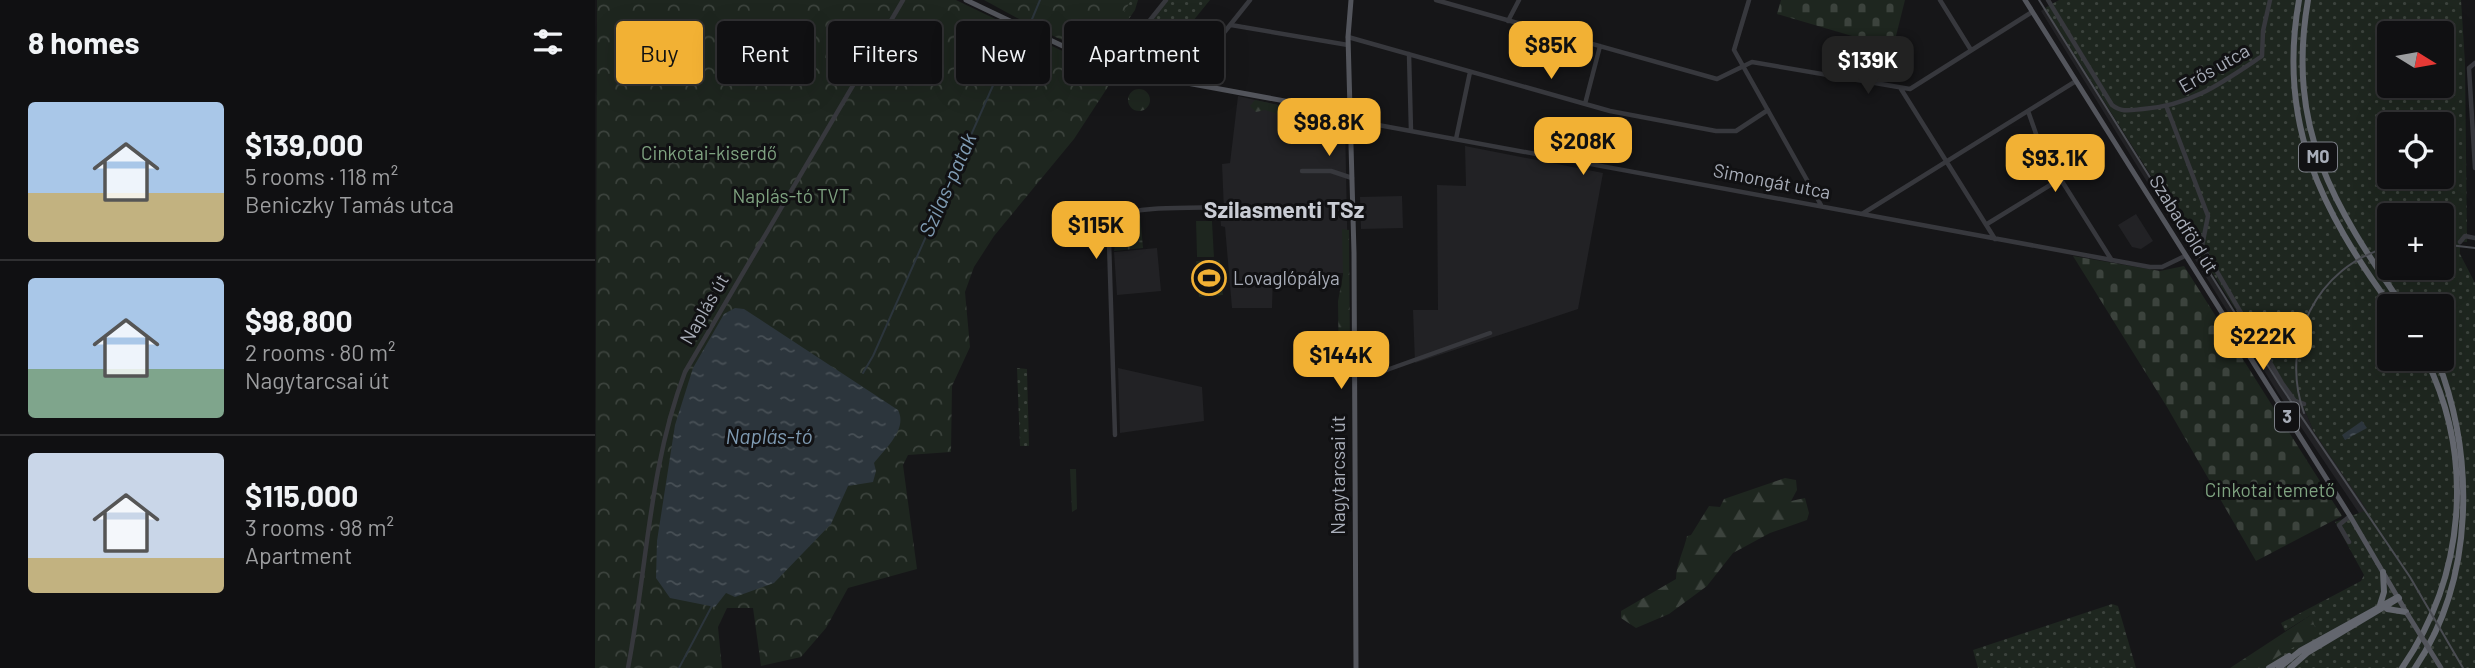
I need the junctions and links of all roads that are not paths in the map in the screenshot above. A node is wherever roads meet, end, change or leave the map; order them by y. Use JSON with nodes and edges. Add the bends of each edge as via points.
{"nodes":[{"id":1,"x":902,"y":0,"type":"edge"},
{"id":2,"x":966,"y":0,"type":"edge"},
{"id":3,"x":1166,"y":0,"type":"edge"},
{"id":4,"x":1250,"y":0,"type":"edge"},
{"id":5,"x":1351,"y":0,"type":"edge"},
{"id":6,"x":1436,"y":0,"type":"edge"},
{"id":7,"x":1519,"y":0,"type":"edge"},
{"id":8,"x":1749,"y":0,"type":"edge"},
{"id":9,"x":1940,"y":0,"type":"edge"},
{"id":10,"x":2025,"y":0,"type":"edge"},
{"id":11,"x":2050,"y":0,"type":"edge"},
{"id":12,"x":2270,"y":0,"type":"edge"},
{"id":13,"x":2298,"y":0,"type":"edge"},
{"id":14,"x":2308,"y":0,"type":"edge"},
{"id":15,"x":2032,"y":12,"type":"junction"},
{"id":16,"x":1149,"y":21,"type":"edge"},
{"id":17,"x":1508,"y":21,"type":"junction"},
{"id":18,"x":1231,"y":25,"type":"junction"},
{"id":19,"x":1224,"y":34,"type":"edge"},
{"id":20,"x":1348,"y":37,"type":"junction"},
{"id":21,"x":1348,"y":45,"type":"junction"},
{"id":22,"x":1599,"y":46,"type":"junction"},
{"id":23,"x":1064,"y":48,"type":"edge"},
{"id":24,"x":1971,"y":51,"type":"junction"},
{"id":25,"x":1409,"y":54,"type":"junction"},
{"id":26,"x":2475,"y":62,"type":"edge"},
{"id":27,"x":1743,"y":64,"type":"junction"},
{"id":28,"x":1470,"y":72,"type":"junction"},
{"id":29,"x":2472,"y":77,"type":"edge"},
{"id":30,"x":2076,"y":81,"type":"junction"},
{"id":31,"x":1186,"y":84,"type":"edge"},
{"id":32,"x":1901,"y":89,"type":"junction"},
{"id":33,"x":1585,"y":104,"type":"junction"},
{"id":34,"x":2167,"y":108,"type":"junction"},
{"id":35,"x":1768,"y":110,"type":"junction"},
{"id":36,"x":2028,"y":111,"type":"junction"},
{"id":37,"x":1350,"y":117,"type":"junction"},
{"id":38,"x":1411,"y":131,"type":"junction"},
{"id":39,"x":1456,"y":139,"type":"junction"},
{"id":40,"x":2475,"y":155,"type":"edge"},
{"id":41,"x":1947,"y":161,"type":"junction"},
{"id":42,"x":2475,"y":168,"type":"edge"},
{"id":43,"x":1302,"y":171,"type":"dead end"},
{"id":44,"x":1352,"y":178,"type":"junction"},
{"id":45,"x":2060,"y":179,"type":"junction"},
{"id":46,"x":1821,"y":206,"type":"junction"},
{"id":47,"x":1224,"y":207,"type":"dead end"},
{"id":48,"x":1861,"y":215,"type":"junction"},
{"id":49,"x":1987,"y":224,"type":"junction"},
{"id":50,"x":2475,"y":237,"type":"edge"},
{"id":51,"x":1996,"y":239,"type":"junction"},
{"id":52,"x":2460,"y":242,"type":"dead end"},
{"id":53,"x":2185,"y":256,"type":"junction"},
{"id":54,"x":2112,"y":260,"type":"junction"},
{"id":55,"x":2383,"y":294,"type":"edge"},
{"id":56,"x":2395,"y":294,"type":"edge"},
{"id":57,"x":1490,"y":333,"type":"dead end"},
{"id":58,"x":2431,"y":371,"type":"edge"},
{"id":59,"x":2443,"y":371,"type":"edge"},
{"id":60,"x":1354,"y":374,"type":"junction"},
{"id":61,"x":2304,"y":404,"type":"dead end"},
{"id":62,"x":1115,"y":435,"type":"dead end"},
{"id":63,"x":2350,"y":516,"type":"junction"},
{"id":64,"x":2349,"y":542,"type":"dead end"},
{"id":65,"x":2383,"y":572,"type":"junction"},
{"id":66,"x":2398,"y":597,"type":"junction"},
{"id":67,"x":2382,"y":607,"type":"junction"},
{"id":68,"x":2407,"y":613,"type":"junction"},
{"id":69,"x":2303,"y":652,"type":"junction"},
{"id":70,"x":628,"y":668,"type":"edge"},
{"id":71,"x":1356,"y":668,"type":"edge"},
{"id":72,"x":2269,"y":668,"type":"edge"},
{"id":73,"x":2279,"y":668,"type":"edge"},
{"id":74,"x":2290,"y":668,"type":"edge"},
{"id":75,"x":2402,"y":668,"type":"edge"},
{"id":76,"x":2415,"y":668,"type":"edge"},
{"id":77,"x":2441,"y":668,"type":"edge"}],
"edges":[{"from":1,"to":70,"type":"street","name":"Naplás út","via":[[685,372],[661,448]]},
{"from":2,"to":23,"type":"main road","name":"Simongát utca"},
{"from":3,"to":16,"type":"street"},
{"from":4,"to":18,"type":"street"},
{"from":5,"to":20,"type":"main road","name":"Nagytarcsai út"},
{"from":6,"to":17,"type":"street"},
{"from":7,"to":17,"type":"street"},
{"from":8,"to":27,"type":"street","via":[[1734,40],[1734,50]]},
{"from":9,"to":24,"type":"street"},
{"from":10,"to":15,"type":"main road","name":"Szabadföld út","number":"3"},
{"from":11,"to":34,"type":"street","name":"Erős utca","via":[[2112,105],[2123,111]]},
{"from":12,"to":34,"type":"street","name":"Erős utca","via":[[2262,56]]},
{"from":13,"to":55,"type":"highway","number":"M0","via":[[2293,68],[2307,152],[2329,213]]},
{"from":14,"to":56,"type":"highway","number":"M0","via":[[2304,74],[2317,152],[2343,216]]},
{"from":15,"to":24,"type":"street"},
{"from":15,"to":30,"type":"main road","name":"Szabadföld út","number":"3"},
{"from":17,"to":22,"type":"street"},
{"from":18,"to":19,"type":"street"},
{"from":18,"to":21,"type":"street"},
{"from":20,"to":21,"type":"main road","name":"Nagytarcsai út"},
{"from":20,"to":25,"type":"street"},
{"from":21,"to":37,"type":"main road","name":"Nagytarcsai út"},
{"from":22,"to":27,"type":"street","via":[[1717,79]]},
{"from":22,"to":33,"type":"street"},
{"from":24,"to":32,"type":"street","via":[[1910,89]]},
{"from":25,"to":28,"type":"street"},
{"from":25,"to":38,"type":"street"},
{"from":26,"to":29,"type":"street","via":[[2469,68]]},
{"from":27,"to":32,"type":"street"},
{"from":27,"to":35,"type":"street"},
{"from":28,"to":33,"type":"street"},
{"from":28,"to":39,"type":"street"},
{"from":29,"to":40,"type":"street"},
{"from":30,"to":36,"type":"street"},
{"from":30,"to":53,"type":"main road","name":"Szabadföld út","number":"3"},
{"from":31,"to":37,"type":"main road","name":"Simongát utca"},
{"from":32,"to":41,"type":"street"},
{"from":33,"to":35,"type":"street","via":[[1736,131]]},
{"from":34,"to":61,"type":"street","via":[[2208,216],[2202,246],[2290,394]]},
{"from":35,"to":46,"type":"street"},
{"from":36,"to":41,"type":"street"},
{"from":36,"to":45,"type":"street","via":[[2041,148]]},
{"from":37,"to":38,"type":"street","name":"Simongát utca"},
{"from":37,"to":44,"type":"main road","name":"Nagytarcsai út"},
{"from":38,"to":39,"type":"street","name":"Simongát utca"},
{"from":39,"to":46,"type":"street","name":"Simongát utca"},
{"from":40,"to":42,"type":"street"},
{"from":41,"to":48,"type":"street"},
{"from":41,"to":49,"type":"street"},
{"from":43,"to":44,"type":"street","via":[[1331,171]]},
{"from":44,"to":60,"type":"main road","name":"Nagytarcsai út"},
{"from":45,"to":49,"type":"street"},
{"from":45,"to":54,"type":"street"},
{"from":46,"to":48,"type":"street","name":"Simongát utca"},
{"from":47,"to":62,"type":"street","via":[[1138,211],[1123,214],[1113,226],[1109,242]]},
{"from":48,"to":51,"type":"street","name":"Simongát utca"},
{"from":49,"to":51,"type":"street"},
{"from":50,"to":52,"type":"street","via":[[2465,236]]},
{"from":51,"to":54,"type":"street","name":"Simongát utca"},
{"from":53,"to":54,"type":"street","name":"Simongát utca","via":[[2162,267]]},
{"from":53,"to":63,"type":"main road","name":"Szabadföld út","number":"3"},
{"from":57,"to":60,"type":"street","via":[[1381,372]]},
{"from":58,"to":75,"type":"highway","via":[[2455,433],[2460,522],[2443,595]]},
{"from":59,"to":76,"type":"highway","via":[[2467,442],[2471,516],[2452,601]]},
{"from":60,"to":71,"type":"main road","name":"Nagytarcsai út"},
{"from":63,"to":64,"type":"street","via":[[2340,525]]},
{"from":63,"to":65,"type":"main road","name":"Szabadföld út","number":"3"},
{"from":65,"to":66,"type":"main road","number":"3"},
{"from":65,"to":67,"type":"highway"},
{"from":66,"to":67,"type":"highway"},
{"from":66,"to":68,"type":"main road","number":"3"},
{"from":67,"to":68,"type":"highway"},
{"from":67,"to":69,"type":"highway"},
{"from":68,"to":77,"type":"main road","number":"3","bridge":true},
{"from":69,"to":72,"type":"highway"},
{"from":69,"to":73,"type":"highway"},
{"from":69,"to":74,"type":"highway"}]}
